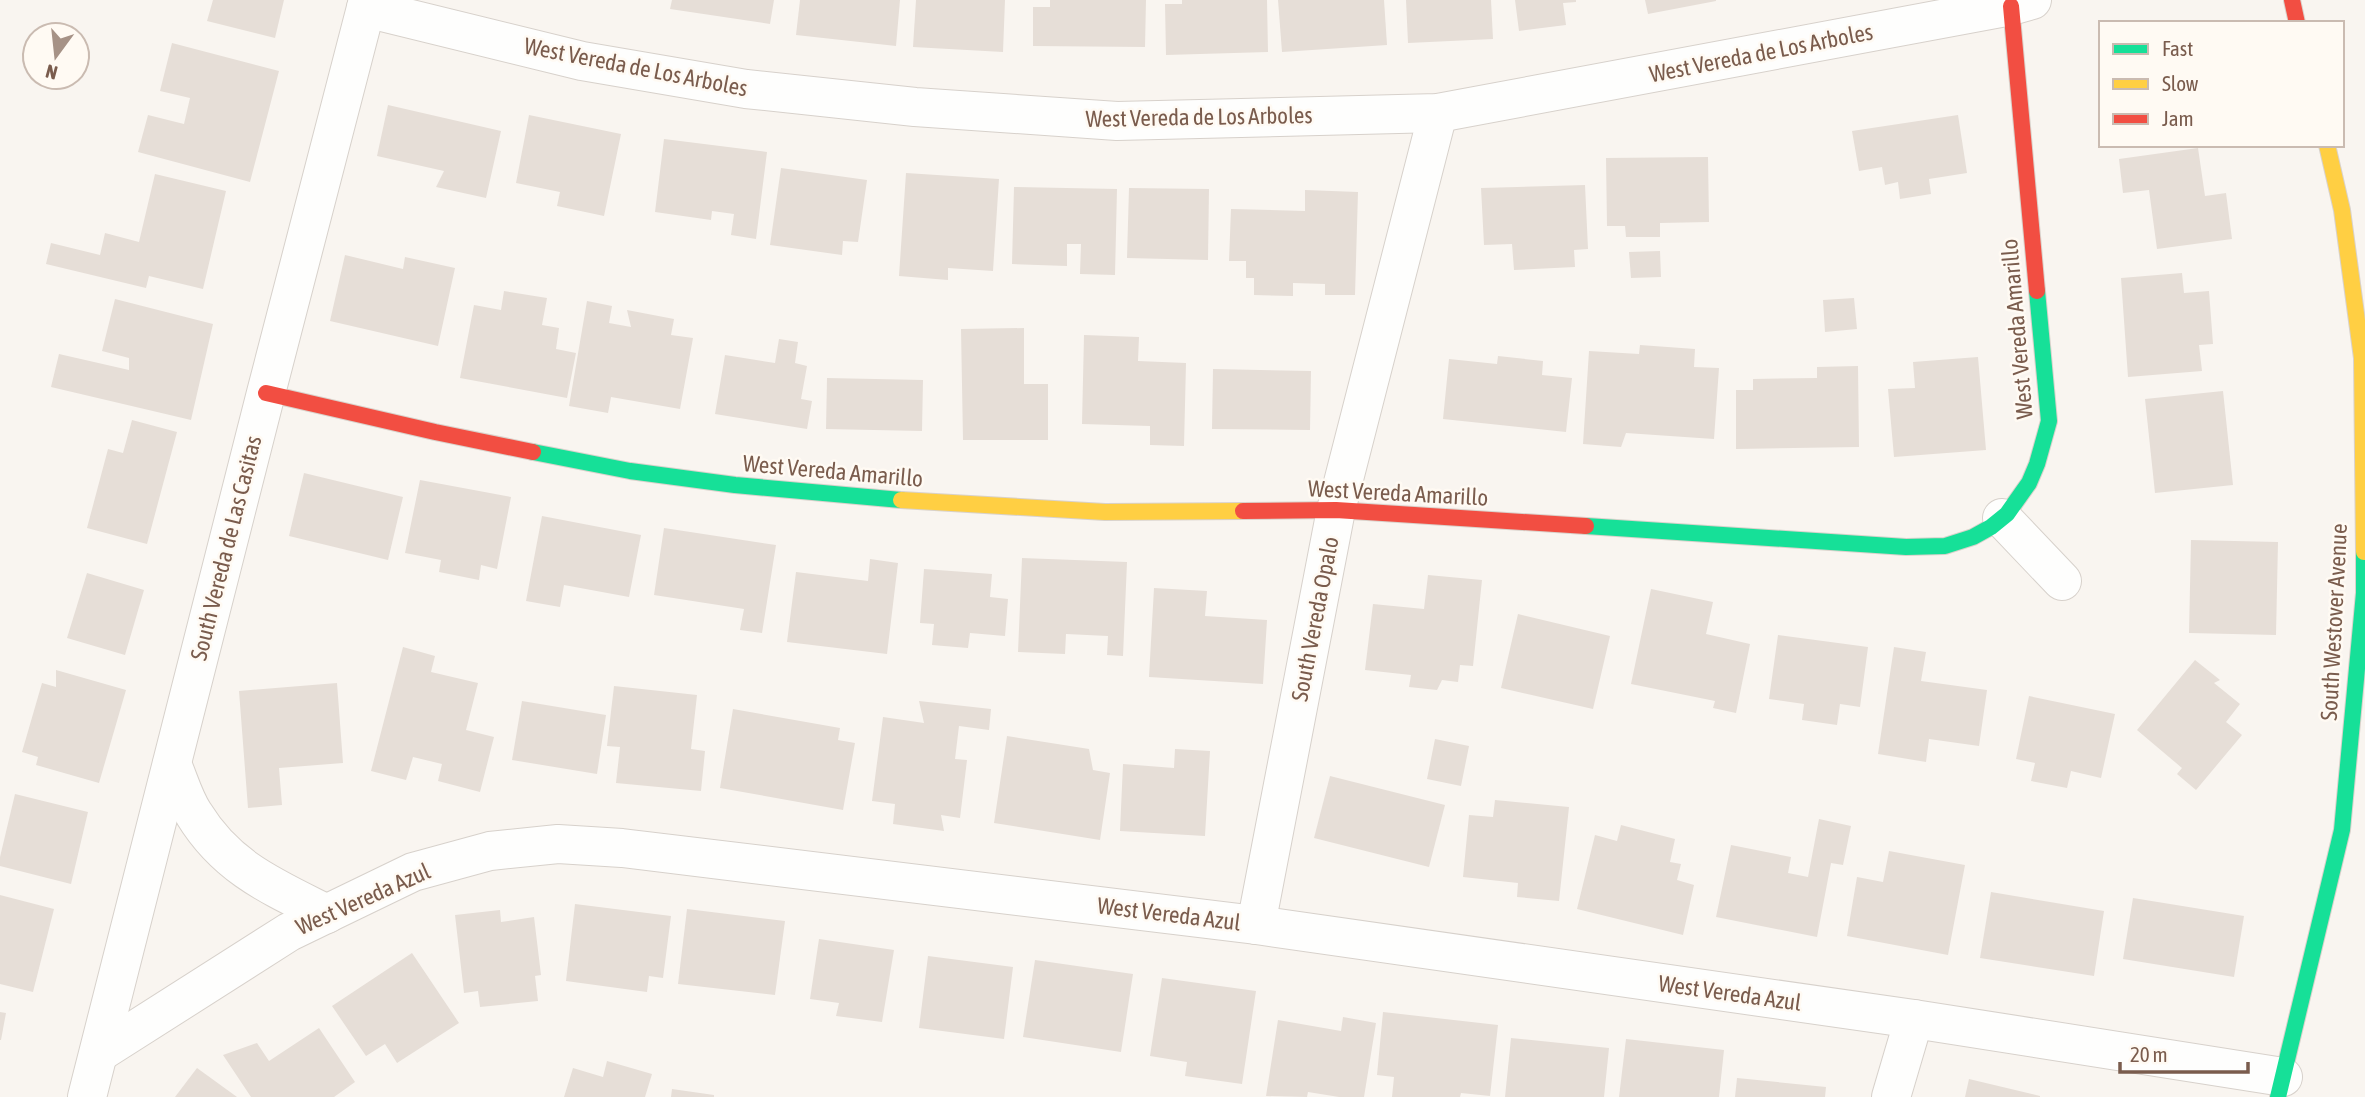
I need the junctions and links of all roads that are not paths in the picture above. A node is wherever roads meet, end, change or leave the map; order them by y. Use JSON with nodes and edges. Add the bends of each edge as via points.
{"nodes":[{"id":1,"x":2292,"y":0,"type":"edge"},
{"id":2,"x":2022,"y":3,"type":"edge"},
{"id":3,"x":367,"y":4,"type":"edge"},
{"id":4,"x":2297,"y":21,"type":"edge"},
{"id":5,"x":1438,"y":113,"type":"junction"},
{"id":6,"x":2327,"y":147,"type":"edge"},
{"id":7,"x":265,"y":393,"type":"junction"},
{"id":8,"x":1335,"y":510,"type":"junction"},
{"id":9,"x":2002,"y":518,"type":"junction"},
{"id":10,"x":2062,"y":581,"type":"dead end"},
{"id":11,"x":172,"y":764,"type":"junction"},
{"id":12,"x":327,"y":914,"type":"junction"},
{"id":13,"x":1256,"y":925,"type":"junction"},
{"id":14,"x":1914,"y":1019,"type":"junction"},
{"id":15,"x":99,"y":1053,"type":"junction"},
{"id":16,"x":2281,"y":1087,"type":"edge"},
{"id":17,"x":88,"y":1097,"type":"edge"},
{"id":18,"x":1891,"y":1097,"type":"edge"}],
"edges":[{"from":1,"to":4,"type":"street"},
{"from":2,"to":5,"type":"street","name":"West Vereda de Los Arboles"},
{"from":2,"to":9,"type":"street","name":"West Vereda Amarillo","via":[[2049,422],[2036,473],[2021,502]]},
{"from":3,"to":5,"type":"street","name":"West Vereda de Los Arboles","via":[[582,61],[746,89],[915,107],[1117,121]]},
{"from":3,"to":7,"type":"street","name":"South Vereda de Las Casitas"},
{"from":5,"to":8,"type":"street","name":"South Vereda Opalo"},
{"from":6,"to":16,"type":"street","name":"South Westover Avenue","via":[[2342,210],[2362,358],[2364,593],[2342,831]]},
{"from":7,"to":8,"type":"street","name":"West Vereda Amarillo","via":[[630,471],[735,485],[1105,512]]},
{"from":7,"to":11,"type":"street","name":"South Vereda de Las Casitas"},
{"from":8,"to":9,"type":"street","name":"West Vereda Amarillo","via":[[1906,547],[1947,546],[1976,536]]},
{"from":8,"to":13,"type":"street","name":"South Vereda Opalo"},
{"from":9,"to":10,"type":"street"},
{"from":11,"to":12,"type":"street","via":[[193,813],[221,852],[265,883]]},
{"from":11,"to":15,"type":"street","name":"South Vereda de Las Casitas"},
{"from":12,"to":13,"type":"street","name":"West Vereda Azul","via":[[413,872],[490,851],[558,844]]},
{"from":12,"to":15,"type":"street","name":"West Vereda Azul","via":[[289,932]]},
{"from":13,"to":14,"type":"street","name":"West Vereda Azul"},
{"from":14,"to":16,"type":"street","name":"West Vereda Azul"},
{"from":14,"to":18,"type":"street"},
{"from":15,"to":17,"type":"street","name":"South Vereda de Las Casitas"}]}
